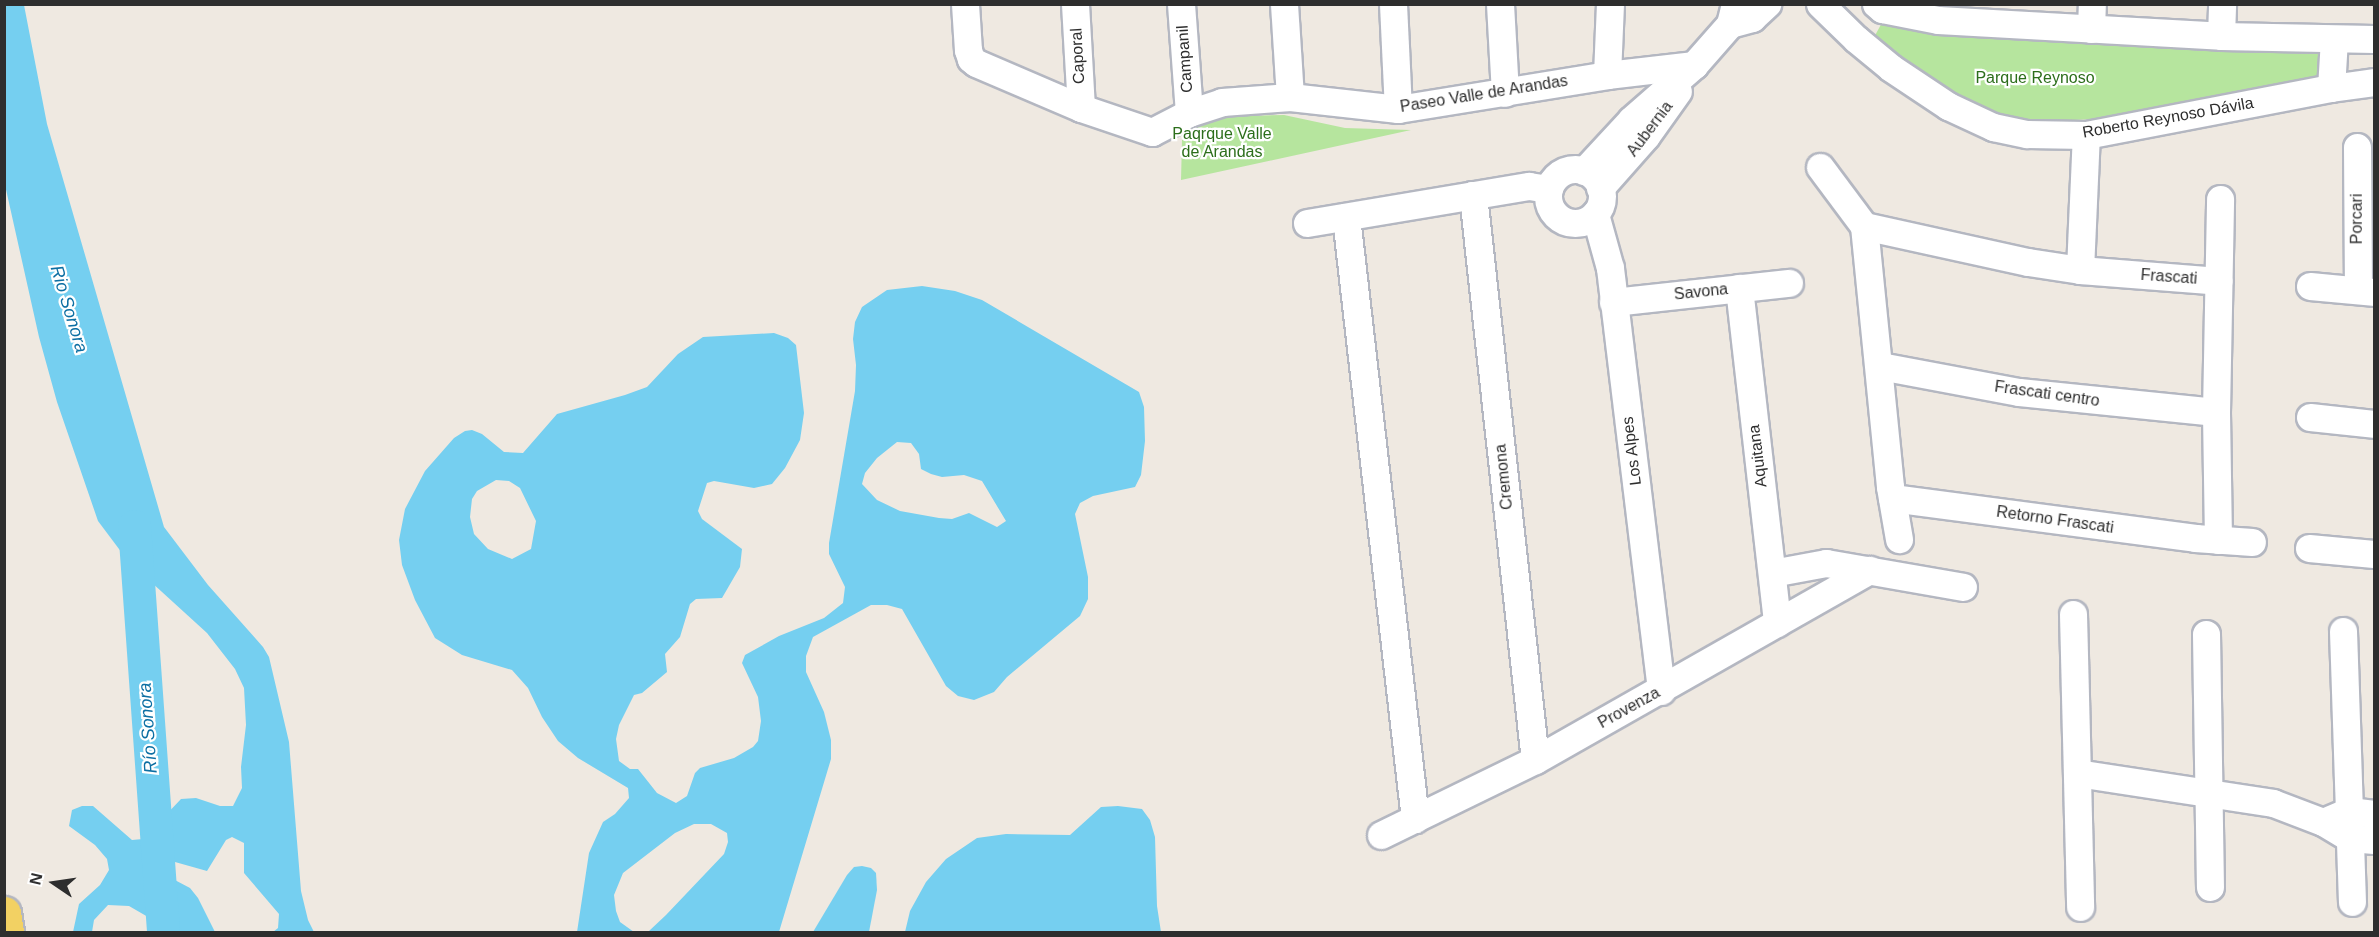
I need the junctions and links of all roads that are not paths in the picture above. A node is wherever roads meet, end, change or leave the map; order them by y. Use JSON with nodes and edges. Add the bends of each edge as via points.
{"nodes":[{"id":1,"x":965,"y":4,"type":"edge"},
{"id":2,"x":1075,"y":4,"type":"edge"},
{"id":3,"x":1181,"y":4,"type":"edge"},
{"id":4,"x":1284,"y":4,"type":"edge"},
{"id":5,"x":1393,"y":4,"type":"edge"},
{"id":6,"x":1500,"y":4,"type":"edge"},
{"id":7,"x":1610,"y":4,"type":"edge"},
{"id":8,"x":1767,"y":4,"type":"edge"},
{"id":9,"x":1820,"y":4,"type":"edge"},
{"id":10,"x":2222,"y":4,"type":"edge"},
{"id":11,"x":1879,"y":7,"type":"edge"},
{"id":12,"x":1732,"y":14,"type":"edge"},
{"id":13,"x":2092,"y":14,"type":"edge"},
{"id":14,"x":2221,"y":36,"type":"junction"},
{"id":15,"x":1856,"y":39,"type":"junction"},
{"id":16,"x":2334,"y":39,"type":"junction"},
{"id":17,"x":2374,"y":39,"type":"edge"},
{"id":18,"x":1694,"y":65,"type":"junction"},
{"id":19,"x":1607,"y":75,"type":"junction"},
{"id":20,"x":2374,"y":82,"type":"edge"},
{"id":21,"x":2331,"y":88,"type":"junction"},
{"id":22,"x":1505,"y":93,"type":"junction"},
{"id":23,"x":1290,"y":97,"type":"junction"},
{"id":24,"x":1081,"y":108,"type":"junction"},
{"id":25,"x":1398,"y":109,"type":"junction"},
{"id":26,"x":1189,"y":113,"type":"junction"},
{"id":27,"x":2086,"y":135,"type":"junction"},
{"id":28,"x":2357,"y":147,"type":"dead end"},
{"id":29,"x":1821,"y":167,"type":"dead end"},
{"id":30,"x":1549,"y":189,"type":"junction"},
{"id":31,"x":1593,"y":191,"type":"junction"},
{"id":32,"x":1473,"y":195,"type":"junction"},
{"id":33,"x":2220,"y":199,"type":"dead end"},
{"id":34,"x":1346,"y":217,"type":"junction"},
{"id":35,"x":1307,"y":223,"type":"dead end"},
{"id":36,"x":1864,"y":226,"type":"junction"},
{"id":37,"x":2080,"y":270,"type":"junction"},
{"id":38,"x":2219,"y":281,"type":"junction"},
{"id":39,"x":1789,"y":283,"type":"dead end"},
{"id":40,"x":2310,"y":286,"type":"dead end"},
{"id":41,"x":1739,"y":288,"type":"junction"},
{"id":42,"x":2366,"y":291,"type":"edge"},
{"id":43,"x":1614,"y":302,"type":"junction"},
{"id":44,"x":1880,"y":366,"type":"junction"},
{"id":45,"x":2216,"y":412,"type":"junction"},
{"id":46,"x":2310,"y":417,"type":"dead end"},
{"id":47,"x":2374,"y":424,"type":"edge"},
{"id":48,"x":1892,"y":498,"type":"junction"},
{"id":49,"x":1899,"y":540,"type":"dead end"},
{"id":50,"x":2218,"y":540,"type":"junction"},
{"id":51,"x":2252,"y":542,"type":"dead end"},
{"id":52,"x":2308,"y":548,"type":"dead end"},
{"id":53,"x":2374,"y":554,"type":"edge"},
{"id":54,"x":1870,"y":570,"type":"junction"},
{"id":55,"x":1772,"y":573,"type":"junction"},
{"id":56,"x":1963,"y":587,"type":"dead end"},
{"id":57,"x":2073,"y":614,"type":"dead end"},
{"id":58,"x":1778,"y":623,"type":"junction"},
{"id":59,"x":2343,"y":631,"type":"dead end"},
{"id":60,"x":2206,"y":634,"type":"dead end"},
{"id":61,"x":1661,"y":691,"type":"junction"},
{"id":62,"x":1535,"y":760,"type":"junction"},
{"id":63,"x":2077,"y":773,"type":"junction"},
{"id":64,"x":2209,"y":792,"type":"junction"},
{"id":65,"x":2362,"y":813,"type":"edge"},
{"id":66,"x":1415,"y":819,"type":"junction"},
{"id":67,"x":2323,"y":822,"type":"junction"},
{"id":68,"x":1381,"y":836,"type":"dead end"},
{"id":69,"x":2362,"y":839,"type":"edge"},
{"id":70,"x":2210,"y":887,"type":"dead end"},
{"id":71,"x":2352,"y":902,"type":"dead end"},
{"id":72,"x":2080,"y":907,"type":"dead end"},
{"id":73,"x":4,"y":913,"type":"edge"},
{"id":74,"x":7,"y":933,"type":"edge"}],
"edges":[{"from":1,"to":24,"type":"street","name":"Paseo Valle de Arandas","via":[[971,59]]},
{"from":2,"to":24,"type":"street","name":"Caporal"},
{"from":3,"to":26,"type":"street","name":"Campanil"},
{"from":4,"to":23,"type":"street"},
{"from":5,"to":25,"type":"street"},
{"from":6,"to":22,"type":"street"},
{"from":7,"to":19,"type":"street"},
{"from":8,"to":12,"type":"street","name":"Aubernia","via":[[1752,18]]},
{"from":9,"to":15,"type":"street","name":"Roberto Reynoso Dávila"},
{"from":10,"to":14,"type":"street"},
{"from":11,"to":13,"type":"street","via":[[1938,20]]},
{"from":11,"to":15,"type":"street"},
{"from":12,"to":18,"type":"street","name":"Aubernia"},
{"from":13,"to":14,"type":"street"},
{"from":14,"to":16,"type":"street"},
{"from":15,"to":27,"type":"street","name":"Roberto Reynoso Dávila","via":[[1908,80],[1967,117],[2027,134]]},
{"from":16,"to":17,"type":"street"},
{"from":16,"to":21,"type":"street"},
{"from":18,"to":19,"type":"street","name":"Paseo Valle de Arandas"},
{"from":18,"to":31,"type":"street","name":"Aubernia","via":[[1631,120]]},
{"from":19,"to":22,"type":"street","name":"Paseo Valle de Arandas"},
{"from":20,"to":21,"type":"street","name":"Roberto Reynoso Dávila"},
{"from":21,"to":27,"type":"street","name":"Roberto Reynoso Dávila"},
{"from":22,"to":25,"type":"street","name":"Paseo Valle de Arandas"},
{"from":23,"to":25,"type":"street","name":"Paseo Valle de Arandas"},
{"from":23,"to":26,"type":"street","name":"Paseo Valle de Arandas","via":[[1222,102]]},
{"from":24,"to":26,"type":"street","name":"Paseo Valle de Arandas","via":[[1152,132]]},
{"from":27,"to":37,"type":"street"},
{"from":28,"to":42,"type":"street","name":"Porcari"},
{"from":29,"to":36,"type":"street"},
{"from":30,"to":31,"type":"street","via":[[1562,172],[1573,169]]},
{"from":30,"to":31,"type":"street","via":[[1551,209],[1558,217],[1577,223]]},
{"from":30,"to":32,"type":"street","via":[[1529,186]]},
{"from":31,"to":43,"type":"street","name":"Los Alpes"},
{"from":32,"to":34,"type":"street"},
{"from":32,"to":62,"type":"street","name":"Cremona"},
{"from":33,"to":38,"type":"street"},
{"from":34,"to":35,"type":"street"},
{"from":34,"to":66,"type":"street"},
{"from":36,"to":37,"type":"street","name":"Frascati"},
{"from":36,"to":44,"type":"street"},
{"from":37,"to":38,"type":"street","name":"Frascati"},
{"from":38,"to":45,"type":"street","name":"Frascati"},
{"from":39,"to":41,"type":"street","name":"Savona"},
{"from":40,"to":42,"type":"street"},
{"from":41,"to":43,"type":"street","name":"Savona"},
{"from":41,"to":55,"type":"street","name":"Aquitana"},
{"from":43,"to":61,"type":"street","name":"Los Alpes"},
{"from":44,"to":45,"type":"street","name":"Frascati centro","via":[[2019,392]]},
{"from":44,"to":48,"type":"street"},
{"from":45,"to":50,"type":"street","name":"Frascati"},
{"from":46,"to":47,"type":"street"},
{"from":48,"to":49,"type":"street"},
{"from":48,"to":50,"type":"street","name":"Retorno Frascati"},
{"from":50,"to":51,"type":"street","name":"Retorno Frascati"},
{"from":52,"to":53,"type":"street"},
{"from":54,"to":55,"type":"street","via":[[1826,563]]},
{"from":54,"to":56,"type":"street"},
{"from":54,"to":58,"type":"street","name":"Provenza"},
{"from":55,"to":58,"type":"street","name":"Aquitana"},
{"from":57,"to":63,"type":"street"},
{"from":58,"to":61,"type":"street","name":"Provenza"},
{"from":59,"to":65,"type":"street"},
{"from":60,"to":64,"type":"street"},
{"from":61,"to":62,"type":"street","name":"Provenza"},
{"from":62,"to":66,"type":"street","name":"Provenza"},
{"from":63,"to":64,"type":"street"},
{"from":63,"to":72,"type":"street"},
{"from":64,"to":67,"type":"street","via":[[2273,803]]},
{"from":64,"to":70,"type":"street"},
{"from":65,"to":67,"type":"street"},
{"from":65,"to":69,"type":"street"},
{"from":66,"to":68,"type":"street","name":"Provenza"},
{"from":67,"to":69,"type":"street"},
{"from":69,"to":71,"type":"street"},
{"from":73,"to":74,"type":"main road"}]}
